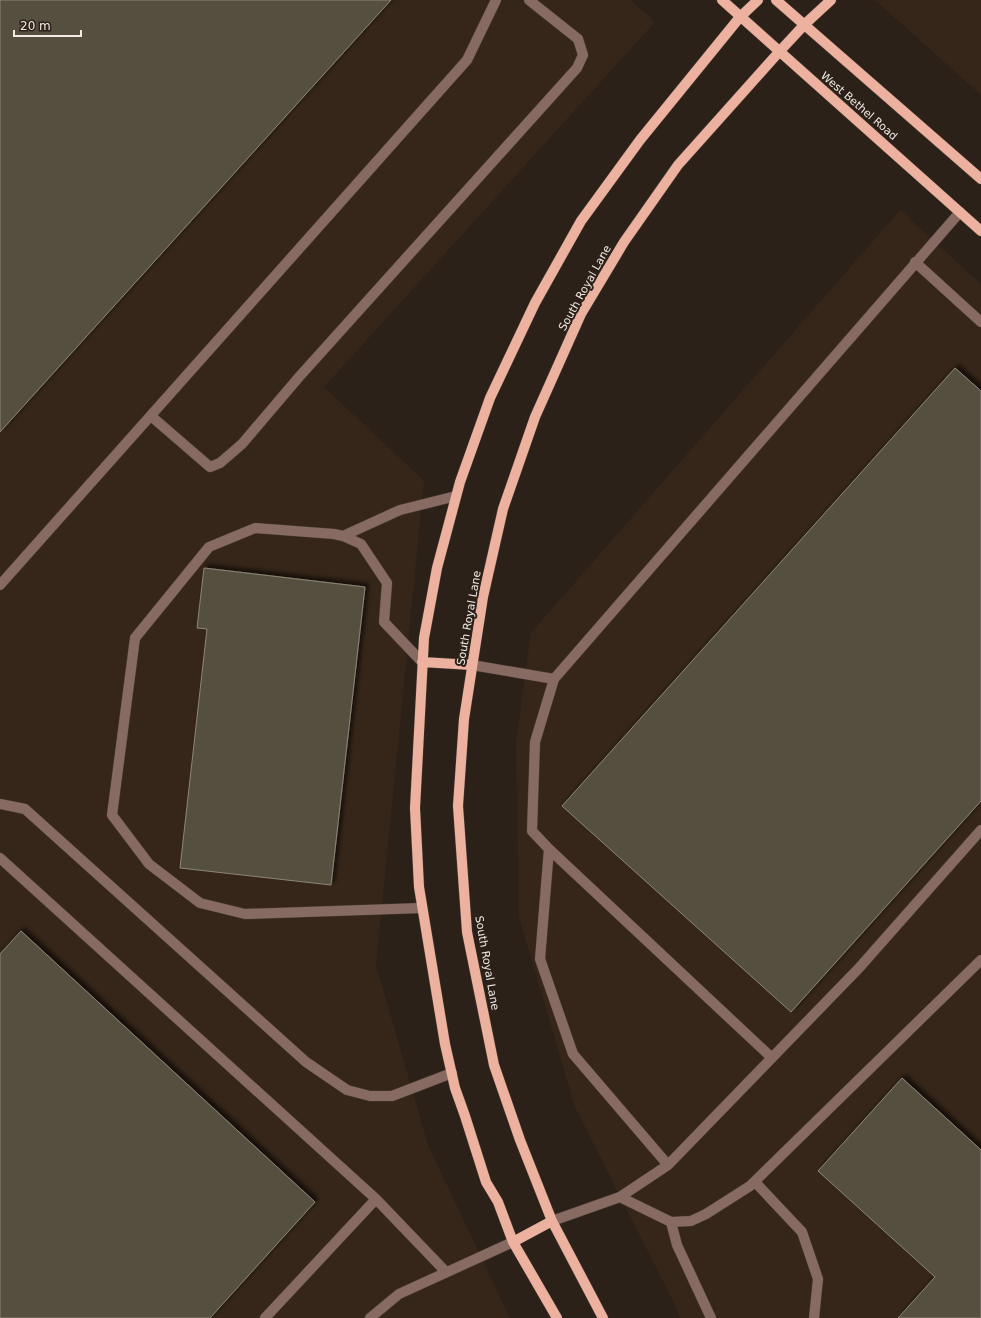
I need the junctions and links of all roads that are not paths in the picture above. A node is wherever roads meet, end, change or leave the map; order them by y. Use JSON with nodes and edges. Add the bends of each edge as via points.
{"nodes":[{"id":1,"x":496,"y":0,"type":"edge"},
{"id":2,"x":528,"y":0,"type":"edge"},
{"id":3,"x":722,"y":0,"type":"edge"},
{"id":4,"x":758,"y":0,"type":"edge"},
{"id":5,"x":776,"y":0,"type":"edge"},
{"id":6,"x":830,"y":0,"type":"edge"},
{"id":7,"x":740,"y":17,"type":"junction"},
{"id":8,"x":805,"y":24,"type":"junction"},
{"id":9,"x":779,"y":52,"type":"junction"},
{"id":10,"x":981,"y":179,"type":"edge"},
{"id":11,"x":960,"y":212,"type":"junction"},
{"id":12,"x":981,"y":231,"type":"edge"},
{"id":13,"x":915,"y":262,"type":"junction"},
{"id":14,"x":981,"y":322,"type":"edge"},
{"id":15,"x":151,"y":416,"type":"junction"},
{"id":16,"x":456,"y":496,"type":"junction"},
{"id":17,"x":343,"y":536,"type":"junction"},
{"id":18,"x":0,"y":585,"type":"edge"},
{"id":19,"x":422,"y":662,"type":"junction"},
{"id":20,"x":472,"y":665,"type":"junction"},
{"id":21,"x":554,"y":680,"type":"junction"},
{"id":22,"x":0,"y":804,"type":"edge"},
{"id":23,"x":981,"y":830,"type":"edge"},
{"id":24,"x":549,"y":849,"type":"junction"},
{"id":25,"x":0,"y":858,"type":"edge"},
{"id":26,"x":422,"y":908,"type":"junction"},
{"id":27,"x":981,"y":960,"type":"edge"},
{"id":28,"x":772,"y":1058,"type":"junction"},
{"id":29,"x":452,"y":1072,"type":"junction"},
{"id":30,"x":668,"y":1166,"type":"junction"},
{"id":31,"x":755,"y":1182,"type":"junction"},
{"id":32,"x":620,"y":1197,"type":"junction"},
{"id":33,"x":376,"y":1200,"type":"junction"},
{"id":34,"x":552,"y":1221,"type":"junction"},
{"id":35,"x":671,"y":1222,"type":"junction"},
{"id":36,"x":513,"y":1242,"type":"junction"},
{"id":37,"x":446,"y":1272,"type":"junction"},
{"id":38,"x":266,"y":1318,"type":"edge"},
{"id":39,"x":370,"y":1318,"type":"edge"},
{"id":40,"x":557,"y":1318,"type":"edge"},
{"id":41,"x":603,"y":1318,"type":"edge"},
{"id":42,"x":711,"y":1318,"type":"edge"},
{"id":43,"x":814,"y":1318,"type":"edge"}],
"edges":[{"from":1,"to":15,"type":"lane","via":[[467,60]]},
{"from":2,"to":15,"type":"lane","via":[[578,40],[583,55],[577,68],[242,444],[220,463],[210,467]]},
{"from":3,"to":7,"type":"main road","name":"West Bethel Road"},
{"from":4,"to":7,"type":"main road"},
{"from":5,"to":8,"type":"main road"},
{"from":6,"to":8,"type":"main road","name":"South Royal Lane"},
{"from":7,"to":9,"type":"main road","name":"West Bethel Road"},
{"from":7,"to":16,"type":"main road","via":[[640,140],[581,221],[535,303],[490,398]]},
{"from":8,"to":9,"type":"main road","name":"South Royal Lane"},
{"from":8,"to":10,"type":"main road"},
{"from":9,"to":11,"type":"main road","name":"West Bethel Road"},
{"from":9,"to":20,"type":"main road","name":"South Royal Lane","via":[[678,165],[624,242],[581,314],[535,417],[504,509],[483,597]]},
{"from":11,"to":12,"type":"main road","name":"West Bethel Road"},
{"from":11,"to":13,"type":"lane"},
{"from":13,"to":14,"type":"lane"},
{"from":13,"to":21,"type":"lane"},
{"from":15,"to":18,"type":"lane"},
{"from":16,"to":17,"type":"lane","via":[[400,510]]},
{"from":16,"to":19,"type":"main road","via":[[437,568]]},
{"from":17,"to":19,"type":"lane","via":[[361,544],[387,583],[384,622]]},
{"from":17,"to":26,"type":"lane","via":[[255,528],[209,547],[170,593],[134,638],[112,815],[148,864],[200,903],[245,914]]},
{"from":19,"to":20,"type":"main road"},
{"from":19,"to":26,"type":"main road","via":[[415,808]]},
{"from":20,"to":21,"type":"lane"},
{"from":20,"to":34,"type":"main road","name":"South Royal Lane","via":[[464,719],[458,806],[467,932],[494,1065]]},
{"from":21,"to":24,"type":"lane","via":[[534,742],[532,831]]},
{"from":22,"to":29,"type":"lane","via":[[25,809],[306,1062],[347,1090],[370,1096],[392,1096]]},
{"from":23,"to":28,"type":"lane","via":[[859,968]]},
{"from":24,"to":28,"type":"lane"},
{"from":24,"to":30,"type":"lane","via":[[540,959],[573,1054]]},
{"from":25,"to":33,"type":"lane"},
{"from":26,"to":29,"type":"main road"},
{"from":27,"to":31,"type":"lane"},
{"from":28,"to":30,"type":"lane"},
{"from":29,"to":36,"type":"main road","via":[[486,1182],[498,1202]]},
{"from":30,"to":32,"type":"lane"},
{"from":31,"to":35,"type":"lane","via":[[706,1214],[691,1221]]},
{"from":31,"to":43,"type":"lane","via":[[802,1232],[818,1279]]},
{"from":32,"to":34,"type":"lane"},
{"from":32,"to":35,"type":"lane"},
{"from":33,"to":37,"type":"lane"},
{"from":33,"to":38,"type":"lane"},
{"from":34,"to":36,"type":"main road"},
{"from":34,"to":41,"type":"main road","name":"South Royal Lane"},
{"from":35,"to":42,"type":"lane","via":[[677,1245]]},
{"from":36,"to":37,"type":"lane"},
{"from":36,"to":40,"type":"main road"},
{"from":37,"to":39,"type":"lane","via":[[399,1294]]}]}
